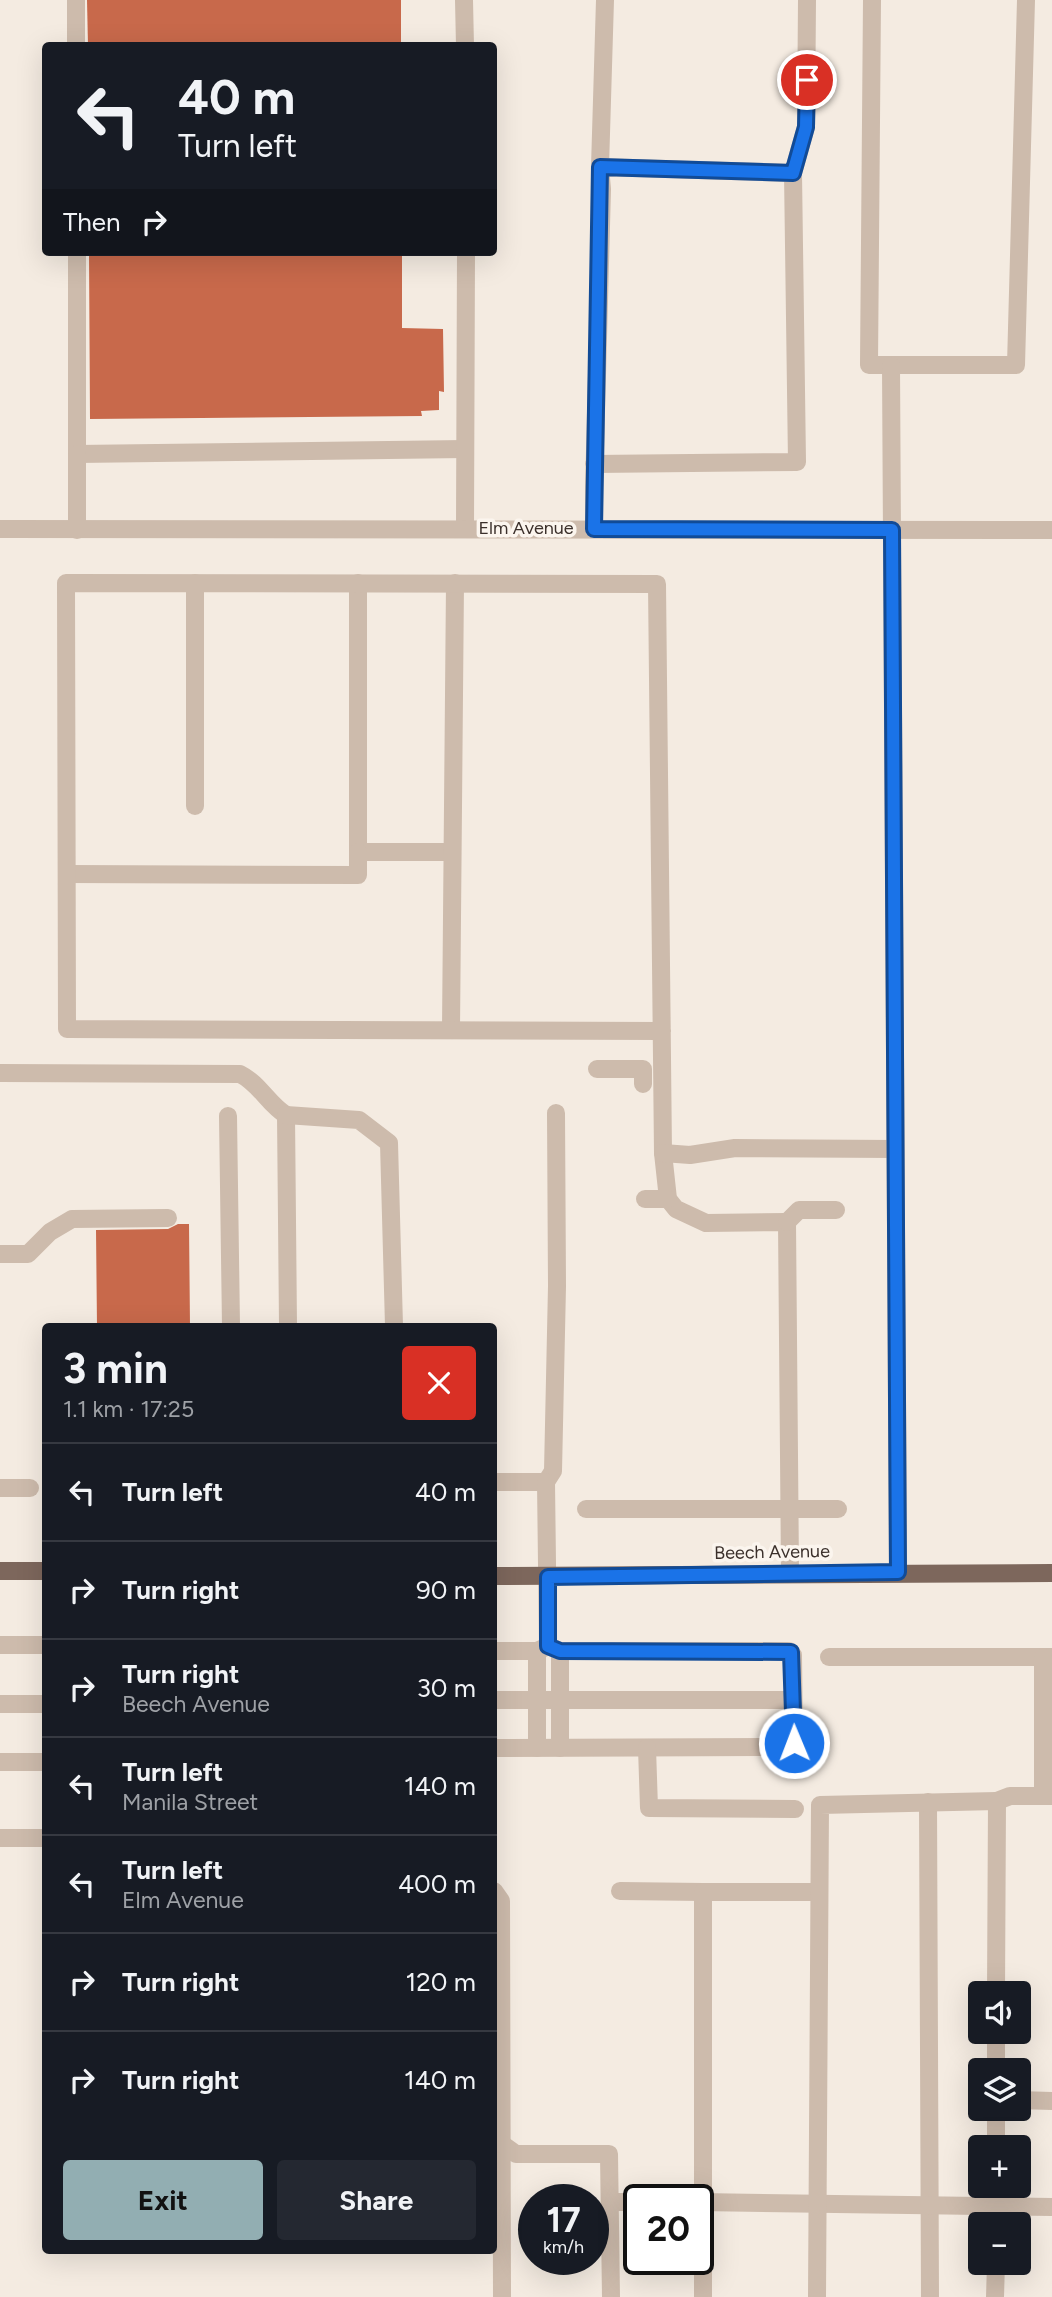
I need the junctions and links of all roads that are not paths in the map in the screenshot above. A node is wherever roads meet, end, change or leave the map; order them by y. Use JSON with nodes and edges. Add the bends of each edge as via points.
{"nodes":[{"id":1,"x":76,"y":0,"type":"edge"},
{"id":2,"x":464,"y":0,"type":"edge"},
{"id":3,"x":605,"y":0,"type":"edge"},
{"id":4,"x":807,"y":0,"type":"edge"},
{"id":5,"x":872,"y":0,"type":"edge"},
{"id":6,"x":1026,"y":0,"type":"edge"},
{"id":7,"x":76,"y":42,"type":"edge"},
{"id":8,"x":465,"y":42,"type":"edge"},
{"id":9,"x":600,"y":167,"type":"junction"},
{"id":10,"x":793,"y":173,"type":"junction"},
{"id":11,"x":77,"y":256,"type":"edge"},
{"id":12,"x":466,"y":256,"type":"edge"},
{"id":13,"x":891,"y":366,"type":"junction"},
{"id":14,"x":465,"y":449,"type":"junction"},
{"id":15,"x":77,"y":454,"type":"junction"},
{"id":16,"x":594,"y":464,"type":"junction"},
{"id":17,"x":0,"y":528,"type":"edge"},
{"id":18,"x":465,"y":528,"type":"junction"},
{"id":19,"x":594,"y":529,"type":"junction"},
{"id":20,"x":77,"y":530,"type":"junction"},
{"id":21,"x":892,"y":530,"type":"junction"},
{"id":22,"x":1052,"y":530,"type":"edge"},
{"id":23,"x":195,"y":583,"type":"junction"},
{"id":24,"x":358,"y":583,"type":"junction"},
{"id":25,"x":455,"y":583,"type":"junction"},
{"id":26,"x":195,"y":806,"type":"dead end"},
{"id":27,"x":358,"y":852,"type":"junction"},
{"id":28,"x":452,"y":852,"type":"junction"},
{"id":29,"x":66,"y":874,"type":"junction"},
{"id":30,"x":451,"y":1029,"type":"junction"},
{"id":31,"x":662,"y":1031,"type":"junction"},
{"id":32,"x":597,"y":1069,"type":"dead end"},
{"id":33,"x":0,"y":1073,"type":"edge"},
{"id":34,"x":643,"y":1084,"type":"dead end"},
{"id":35,"x":555,"y":1113,"type":"dead end"},
{"id":36,"x":286,"y":1115,"type":"junction"},
{"id":37,"x":228,"y":1116,"type":"dead end"},
{"id":38,"x":895,"y":1149,"type":"junction"},
{"id":39,"x":663,"y":1153,"type":"junction"},
{"id":40,"x":645,"y":1199,"type":"dead end"},
{"id":41,"x":668,"y":1199,"type":"junction"},
{"id":42,"x":836,"y":1210,"type":"dead end"},
{"id":43,"x":168,"y":1218,"type":"dead end"},
{"id":44,"x":788,"y":1222,"type":"junction"},
{"id":45,"x":0,"y":1254,"type":"edge"},
{"id":46,"x":231,"y":1323,"type":"edge"},
{"id":47,"x":288,"y":1323,"type":"edge"},
{"id":48,"x":394,"y":1323,"type":"edge"},
{"id":49,"x":497,"y":1482,"type":"edge"},
{"id":50,"x":546,"y":1482,"type":"junction"},
{"id":51,"x":0,"y":1488,"type":"edge"},
{"id":52,"x":30,"y":1488,"type":"dead end"},
{"id":53,"x":586,"y":1509,"type":"dead end"},
{"id":54,"x":790,"y":1509,"type":"junction"},
{"id":55,"x":838,"y":1510,"type":"dead end"},
{"id":56,"x":0,"y":1571,"type":"edge"},
{"id":57,"x":42,"y":1571,"type":"edge"},
{"id":58,"x":790,"y":1572,"type":"junction"},
{"id":59,"x":898,"y":1572,"type":"junction"},
{"id":60,"x":1052,"y":1573,"type":"edge"},
{"id":61,"x":497,"y":1576,"type":"edge"},
{"id":62,"x":548,"y":1577,"type":"junction"},
{"id":63,"x":0,"y":1645,"type":"edge"},
{"id":64,"x":42,"y":1645,"type":"edge"},
{"id":65,"x":548,"y":1649,"type":"junction"},
{"id":66,"x":497,"y":1651,"type":"edge"},
{"id":67,"x":829,"y":1657,"type":"dead end"},
{"id":68,"x":1047,"y":1657,"type":"edge"},
{"id":69,"x":497,"y":1700,"type":"edge"},
{"id":70,"x":537,"y":1700,"type":"junction"},
{"id":71,"x":560,"y":1700,"type":"junction"},
{"id":72,"x":793,"y":1700,"type":"junction"},
{"id":73,"x":0,"y":1704,"type":"edge"},
{"id":74,"x":42,"y":1704,"type":"edge"},
{"id":75,"x":497,"y":1748,"type":"edge"},
{"id":76,"x":537,"y":1748,"type":"junction"},
{"id":77,"x":559,"y":1748,"type":"junction"},
{"id":78,"x":647,"y":1748,"type":"junction"},
{"id":79,"x":0,"y":1762,"type":"edge"},
{"id":80,"x":42,"y":1762,"type":"edge"},
{"id":81,"x":1047,"y":1796,"type":"edge"},
{"id":82,"x":997,"y":1801,"type":"junction"},
{"id":83,"x":928,"y":1802,"type":"junction"},
{"id":84,"x":794,"y":1809,"type":"dead end"},
{"id":85,"x":0,"y":1838,"type":"edge"},
{"id":86,"x":42,"y":1838,"type":"edge"},
{"id":87,"x":620,"y":1891,"type":"dead end"},
{"id":88,"x":703,"y":1892,"type":"junction"},
{"id":89,"x":818,"y":1892,"type":"junction"},
{"id":90,"x":497,"y":1895,"type":"edge"},
{"id":91,"x":996,"y":1981,"type":"edge"},
{"id":92,"x":1031,"y":2100,"type":"edge"},
{"id":93,"x":1052,"y":2101,"type":"edge"},
{"id":94,"x":502,"y":2144,"type":"junction"},
{"id":95,"x":700,"y":2184,"type":"edge"},
{"id":96,"x":610,"y":2202,"type":"junction"},
{"id":97,"x":623,"y":2202,"type":"edge"},
{"id":98,"x":714,"y":2202,"type":"edge"},
{"id":99,"x":817,"y":2202,"type":"junction"},
{"id":100,"x":931,"y":2206,"type":"junction"},
{"id":101,"x":1052,"y":2207,"type":"edge"},
{"id":102,"x":970,"y":2212,"type":"edge"},
{"id":103,"x":1021,"y":2212,"type":"edge"},
{"id":104,"x":703,"y":2275,"type":"edge"},
{"id":105,"x":996,"y":2275,"type":"edge"},
{"id":106,"x":502,"y":2297,"type":"edge"},
{"id":107,"x":611,"y":2297,"type":"edge"},
{"id":108,"x":704,"y":2297,"type":"edge"},
{"id":109,"x":817,"y":2297,"type":"edge"},
{"id":110,"x":930,"y":2297,"type":"edge"},
{"id":111,"x":995,"y":2297,"type":"edge"}],
"edges":[{"from":1,"to":7,"type":"street"},
{"from":2,"to":8,"type":"street"},
{"from":3,"to":9,"type":"street"},
{"from":4,"to":10,"type":"street","via":[[806,127]]},
{"from":5,"to":13,"type":"street","via":[[869,365]]},
{"from":6,"to":13,"type":"street","via":[[1016,365]]},
{"from":9,"to":10,"type":"street"},
{"from":9,"to":16,"type":"street"},
{"from":10,"to":16,"type":"street","via":[[797,462]]},
{"from":11,"to":15,"type":"street"},
{"from":12,"to":14,"type":"street"},
{"from":13,"to":21,"type":"street"},
{"from":14,"to":15,"type":"street"},
{"from":14,"to":18,"type":"street"},
{"from":15,"to":20,"type":"street"},
{"from":16,"to":19,"type":"street"},
{"from":17,"to":20,"type":"street","name":"Elm Avenue"},
{"from":18,"to":19,"type":"street","name":"Elm Avenue"},
{"from":18,"to":20,"type":"street","name":"Elm Avenue"},
{"from":19,"to":21,"type":"street","name":"Elm Avenue"},
{"from":21,"to":22,"type":"street","name":"Elm Avenue"},
{"from":21,"to":38,"type":"street"},
{"from":23,"to":24,"type":"street"},
{"from":23,"to":26,"type":"street"},
{"from":23,"to":29,"type":"street","via":[[66,583]]},
{"from":24,"to":25,"type":"street"},
{"from":24,"to":27,"type":"street"},
{"from":25,"to":28,"type":"street"},
{"from":25,"to":31,"type":"street","via":[[657,584]]},
{"from":27,"to":28,"type":"street"},
{"from":27,"to":29,"type":"street","via":[[358,875]]},
{"from":28,"to":30,"type":"street"},
{"from":29,"to":30,"type":"street","via":[[67,1029]]},
{"from":30,"to":31,"type":"street"},
{"from":31,"to":39,"type":"street"},
{"from":32,"to":34,"type":"street","via":[[643,1069]]},
{"from":33,"to":36,"type":"street","via":[[240,1074],[260,1087],[274,1108]]},
{"from":35,"to":50,"type":"street","via":[[555,1437],[553,1471]]},
{"from":36,"to":47,"type":"street"},
{"from":36,"to":48,"type":"street","via":[[359,1120],[389,1143]]},
{"from":37,"to":46,"type":"street"},
{"from":38,"to":39,"type":"street","via":[[735,1148],[690,1155]]},
{"from":38,"to":59,"type":"street"},
{"from":39,"to":41,"type":"street"},
{"from":40,"to":41,"type":"street"},
{"from":41,"to":44,"type":"street","via":[[676,1209],[706,1223]]},
{"from":42,"to":44,"type":"street","via":[[799,1210]]},
{"from":43,"to":45,"type":"street","via":[[72,1219],[50,1232],[29,1254]]},
{"from":44,"to":54,"type":"street"},
{"from":49,"to":50,"type":"street"},
{"from":50,"to":62,"type":"street"},
{"from":51,"to":52,"type":"street"},
{"from":53,"to":54,"type":"street"},
{"from":54,"to":55,"type":"street"},
{"from":54,"to":58,"type":"street"},
{"from":56,"to":57,"type":"main road"},
{"from":58,"to":59,"type":"main road","name":"Beech Avenue"},
{"from":58,"to":62,"type":"main road","name":"Beech Avenue"},
{"from":59,"to":60,"type":"main road","name":"Beech Avenue"},
{"from":61,"to":62,"type":"main road","name":"Beech Avenue"},
{"from":62,"to":65,"type":"street"},
{"from":63,"to":64,"type":"street"},
{"from":65,"to":66,"type":"street"},
{"from":65,"to":70,"type":"street"},
{"from":65,"to":71,"type":"street"},
{"from":65,"to":72,"type":"street","via":[[789,1651],[793,1655]]},
{"from":67,"to":68,"type":"street"},
{"from":68,"to":81,"type":"street"},
{"from":69,"to":70,"type":"street"},
{"from":70,"to":71,"type":"street"},
{"from":70,"to":76,"type":"street"},
{"from":71,"to":72,"type":"street"},
{"from":71,"to":77,"type":"street"},
{"from":72,"to":78,"type":"street","via":[[794,1743],[790,1747]]},
{"from":73,"to":74,"type":"street"},
{"from":75,"to":76,"type":"street"},
{"from":76,"to":77,"type":"street"},
{"from":77,"to":78,"type":"street"},
{"from":78,"to":84,"type":"street","via":[[649,1808]]},
{"from":79,"to":80,"type":"street"},
{"from":81,"to":82,"type":"street","via":[[1010,1796]]},
{"from":82,"to":83,"type":"street"},
{"from":82,"to":91,"type":"street"},
{"from":83,"to":89,"type":"street","via":[[820,1805]]},
{"from":83,"to":100,"type":"street"},
{"from":85,"to":86,"type":"street"},
{"from":87,"to":88,"type":"street"},
{"from":88,"to":89,"type":"street"},
{"from":88,"to":95,"type":"street"},
{"from":89,"to":99,"type":"street"},
{"from":90,"to":94,"type":"street","via":[[501,1901]]},
{"from":92,"to":93,"type":"street"},
{"from":94,"to":96,"type":"street","via":[[516,2154],[609,2154]]},
{"from":94,"to":106,"type":"street"},
{"from":96,"to":97,"type":"street"},
{"from":96,"to":107,"type":"street"},
{"from":98,"to":99,"type":"street"},
{"from":99,"to":100,"type":"street"},
{"from":99,"to":109,"type":"street"},
{"from":100,"to":102,"type":"street"},
{"from":100,"to":110,"type":"street"},
{"from":101,"to":103,"type":"street"},
{"from":104,"to":108,"type":"street"},
{"from":105,"to":111,"type":"street"}]}
